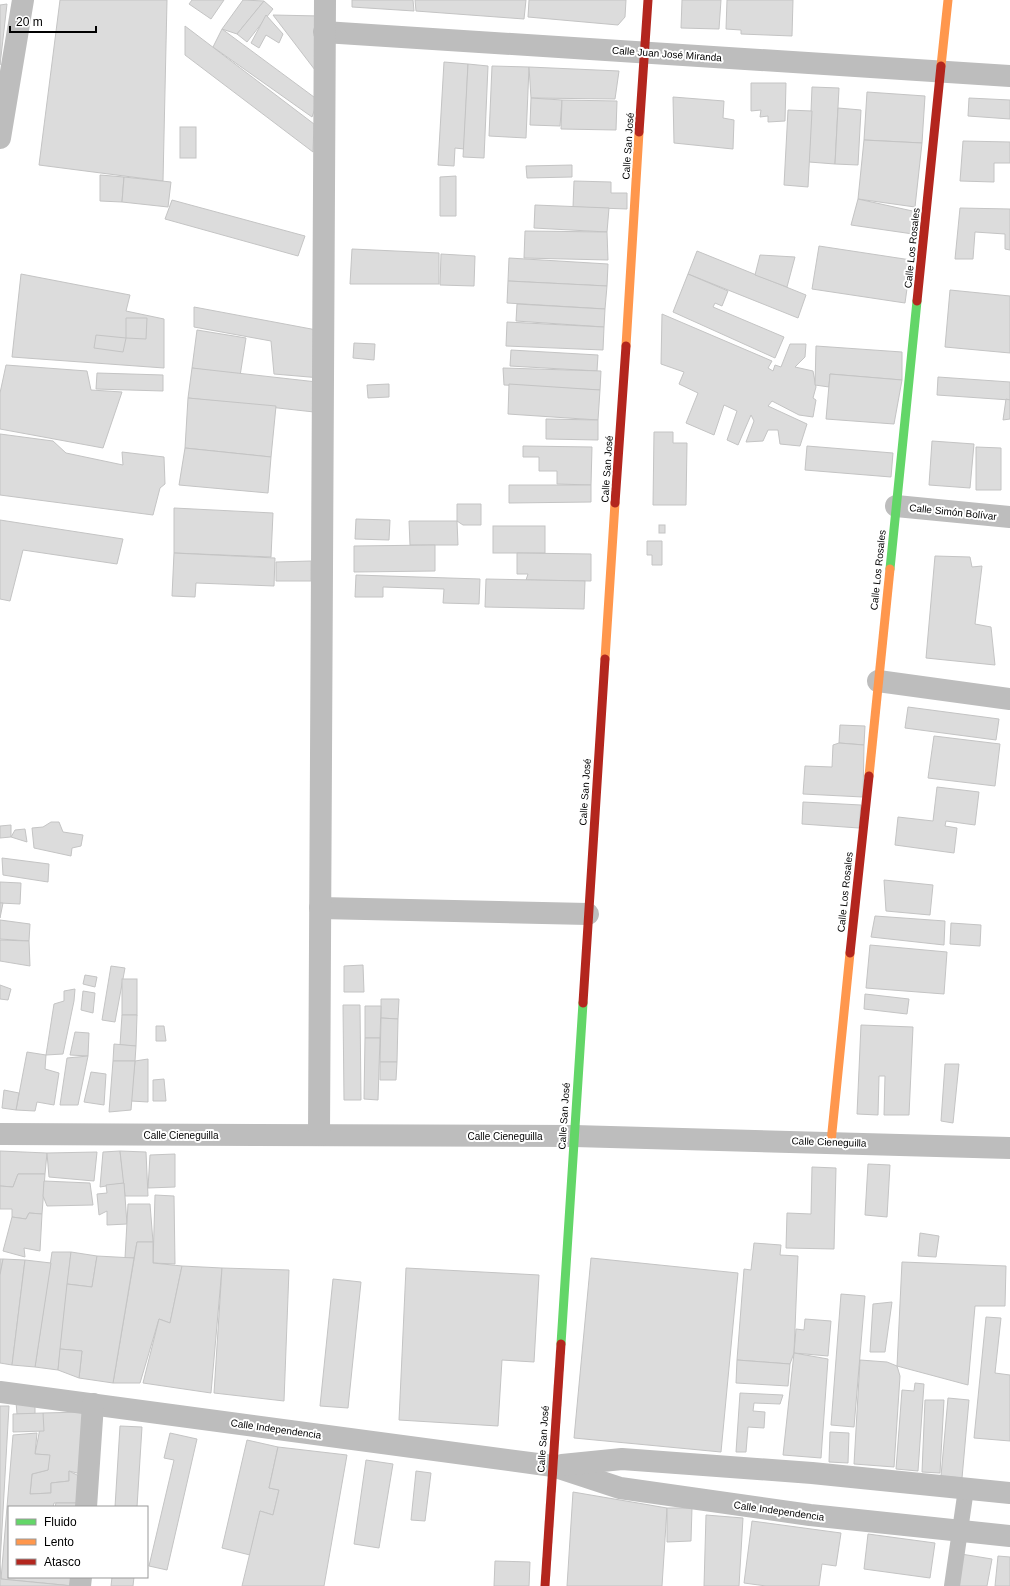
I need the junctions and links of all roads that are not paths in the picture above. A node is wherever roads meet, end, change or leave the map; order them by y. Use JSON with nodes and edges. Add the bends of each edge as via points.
{"nodes":[{"id":1,"x":24,"y":0,"type":"edge"},
{"id":2,"x":325,"y":0,"type":"edge"},
{"id":3,"x":648,"y":0,"type":"edge"},
{"id":4,"x":948,"y":0,"type":"edge"},
{"id":5,"x":324,"y":32,"type":"junction"},
{"id":6,"x":645,"y":53,"type":"junction"},
{"id":7,"x":941,"y":72,"type":"junction"},
{"id":8,"x":1010,"y":76,"type":"edge"},
{"id":9,"x":1,"y":132,"type":"edge"},
{"id":10,"x":896,"y":506,"type":"junction"},
{"id":11,"x":1010,"y":517,"type":"edge"},
{"id":12,"x":878,"y":681,"type":"junction"},
{"id":13,"x":1010,"y":699,"type":"edge"},
{"id":14,"x":320,"y":908,"type":"junction"},
{"id":15,"x":588,"y":914,"type":"junction"},
{"id":16,"x":0,"y":1134,"type":"edge"},
{"id":17,"x":319,"y":1135,"type":"junction"},
{"id":18,"x":574,"y":1136,"type":"junction"},
{"id":19,"x":831,"y":1142,"type":"junction"},
{"id":20,"x":1010,"y":1148,"type":"edge"},
{"id":21,"x":0,"y":1392,"type":"edge"},
{"id":22,"x":93,"y":1404,"type":"junction"},
{"id":23,"x":553,"y":1466,"type":"junction"},
{"id":24,"x":966,"y":1489,"type":"junction"},
{"id":25,"x":1010,"y":1493,"type":"edge"},
{"id":26,"x":86,"y":1506,"type":"edge"},
{"id":27,"x":961,"y":1531,"type":"junction"},
{"id":28,"x":1010,"y":1536,"type":"edge"},
{"id":29,"x":545,"y":1586,"type":"edge"},
{"id":30,"x":952,"y":1586,"type":"edge"}],
"edges":[{"from":1,"to":9,"type":"street"},
{"from":2,"to":5,"type":"street"},
{"from":3,"to":6,"type":"street","name":"Calle San José"},
{"from":4,"to":7,"type":"street","name":"Calle Los Rosales"},
{"from":5,"to":6,"type":"street","name":"Calle Juan José Miranda"},
{"from":5,"to":14,"type":"street"},
{"from":6,"to":7,"type":"street","name":"Calle Juan José Miranda"},
{"from":6,"to":15,"type":"street","name":"Calle San José"},
{"from":7,"to":8,"type":"street","name":"Calle Juan José Miranda"},
{"from":7,"to":10,"type":"street","name":"Calle Los Rosales"},
{"from":10,"to":11,"type":"street","name":"Calle Simón Bolívar"},
{"from":10,"to":12,"type":"street","name":"Calle Los Rosales"},
{"from":12,"to":13,"type":"street"},
{"from":12,"to":19,"type":"street","name":"Calle Los Rosales"},
{"from":14,"to":15,"type":"street"},
{"from":14,"to":17,"type":"street"},
{"from":15,"to":18,"type":"street","name":"Calle San José"},
{"from":16,"to":17,"type":"street","name":"Calle Cieneguilla"},
{"from":17,"to":18,"type":"street","name":"Calle Cieneguilla"},
{"from":18,"to":19,"type":"street","name":"Calle Cieneguilla"},
{"from":18,"to":23,"type":"street","name":"Calle San José"},
{"from":19,"to":20,"type":"street","name":"Calle Cieneguilla"},
{"from":21,"to":22,"type":"street","name":"Calle Independencia"},
{"from":22,"to":23,"type":"street","name":"Calle Independencia"},
{"from":22,"to":26,"type":"street"},
{"from":23,"to":24,"type":"street","name":"Calle Independencia","via":[[622,1459],[812,1473]]},
{"from":23,"to":27,"type":"street","name":"Calle Independencia","via":[[620,1488],[810,1515]]},
{"from":23,"to":29,"type":"street","name":"Calle San José"},
{"from":24,"to":25,"type":"street","name":"Calle Independencia"},
{"from":24,"to":27,"type":"lane"},
{"from":27,"to":28,"type":"street","name":"Calle Independencia"},
{"from":27,"to":30,"type":"lane"}]}
